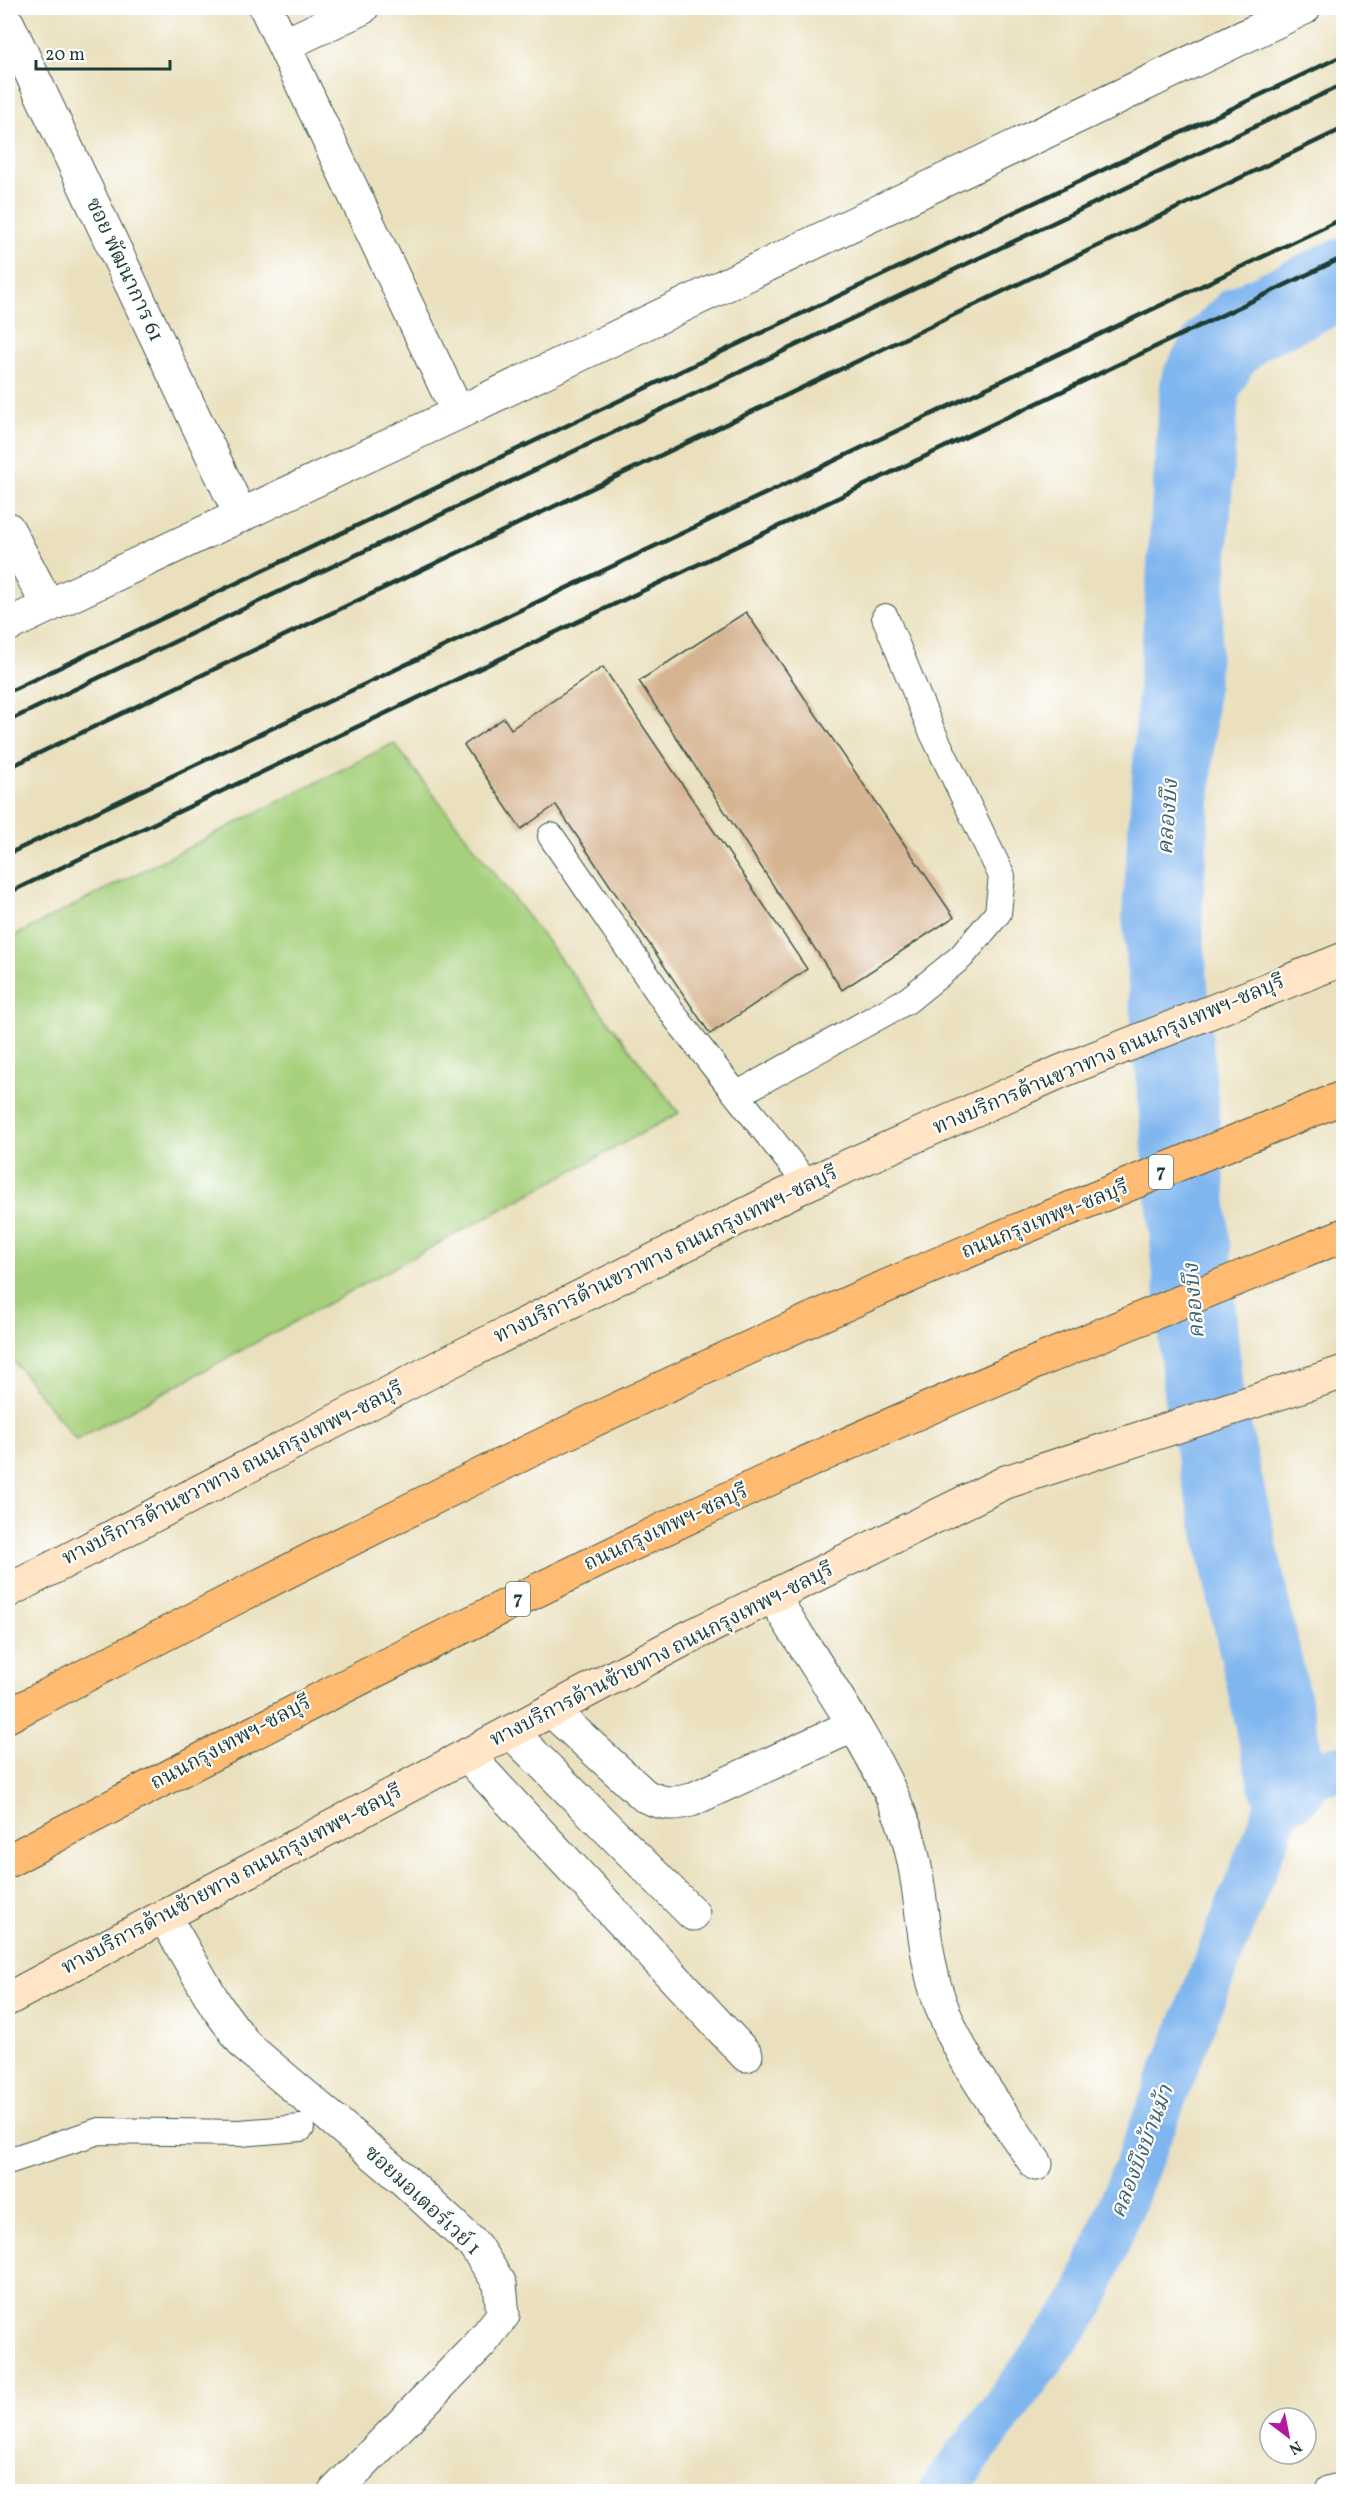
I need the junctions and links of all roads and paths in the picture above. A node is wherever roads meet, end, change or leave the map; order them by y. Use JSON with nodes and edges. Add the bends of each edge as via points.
{"nodes":[{"id":1,"x":266,"y":8,"type":"edge"},
{"id":2,"x":362,"y":8,"type":"edge"},
{"id":3,"x":1304,"y":8,"type":"edge"},
{"id":4,"x":8,"y":24,"type":"edge"},
{"id":5,"x":284,"y":45,"type":"junction"},
{"id":6,"x":458,"y":413,"type":"junction"},
{"id":7,"x":241,"y":516,"type":"junction"},
{"id":8,"x":8,"y":529,"type":"edge"},
{"id":9,"x":48,"y":606,"type":"junction"},
{"id":10,"x":885,"y":617,"type":"dead end"},
{"id":11,"x":8,"y":625,"type":"edge"},
{"id":12,"x":551,"y":836,"type":"dead end"},
{"id":13,"x":1344,"y":959,"type":"edge"},
{"id":14,"x":738,"y":1094,"type":"junction"},
{"id":15,"x":1344,"y":1097,"type":"edge"},
{"id":16,"x":807,"y":1184,"type":"junction"},
{"id":17,"x":1344,"y":1235,"type":"edge"},
{"id":18,"x":1344,"y":1372,"type":"edge"},
{"id":19,"x":8,"y":1591,"type":"edge"},
{"id":20,"x":773,"y":1596,"type":"junction"},
{"id":21,"x":552,"y":1711,"type":"junction"},
{"id":22,"x":8,"y":1716,"type":"edge"},
{"id":23,"x":852,"y":1726,"type":"junction"},
{"id":24,"x":511,"y":1732,"type":"junction"},
{"id":25,"x":467,"y":1755,"type":"junction"},
{"id":26,"x":8,"y":1861,"type":"edge"},
{"id":27,"x":693,"y":1914,"type":"dead end"},
{"id":28,"x":164,"y":1916,"type":"junction"},
{"id":29,"x":8,"y":1999,"type":"edge"},
{"id":30,"x":746,"y":2055,"type":"dead end"},
{"id":31,"x":300,"y":2127,"type":"dead end"},
{"id":32,"x":8,"y":2161,"type":"edge"},
{"id":33,"x":1036,"y":2164,"type":"dead end"},
{"id":34,"x":1344,"y":2489,"type":"edge"},
{"id":35,"x":335,"y":2492,"type":"edge"},
{"id":36,"x":1331,"y":2492,"type":"edge"}],
"edges":[{"from":1,"to":5,"type":"street"},
{"from":2,"to":5,"type":"street"},
{"from":3,"to":6,"type":"street"},
{"from":4,"to":7,"type":"street","name":"ซอย พัฒนาการ 61"},
{"from":5,"to":6,"type":"street"},
{"from":6,"to":7,"type":"street"},
{"from":7,"to":9,"type":"street"},
{"from":8,"to":9,"type":"street"},
{"from":9,"to":11,"type":"street"},
{"from":10,"to":14,"type":"lane","via":[[930,727],[1002,876],[998,913],[961,957],[908,1000]]},
{"from":12,"to":14,"type":"lane","via":[[676,1018]]},
{"from":13,"to":16,"type":"main road","name":"ทางบริการด้านขวาทาง ถนนกรุงเทพฯ-ชลบุรี","via":[[1062,1071]]},
{"from":14,"to":16,"type":"lane"},
{"from":15,"to":22,"type":"highway","name":"ถนนกรุงเทพฯ-ชลบุรี","number":"7","via":[[979,1246],[526,1452],[280,1573]]},
{"from":16,"to":19,"type":"main road","name":"ทางบริการด้านขวาทาง ถนนกรุงเทพฯ-ชลบุรี","via":[[449,1362]]},
{"from":17,"to":26,"type":"highway","name":"ถนนกรุงเทพฯ-ชลบุรี","number":"7","via":[[1040,1359],[772,1479],[310,1702]]},
{"from":18,"to":20,"type":"main road","name":"ทางบริการด้านซ้ายทาง ถนนกรุงเทพฯ-ชลบุรี","via":[[1006,1482]]},
{"from":20,"to":21,"type":"main road","name":"ทางบริการด้านซ้ายทาง ถนนกรุงเทพฯ-ชลบุรี"},
{"from":20,"to":23,"type":"street"},
{"from":21,"to":23,"type":"street","via":[[645,1796],[674,1805]]},
{"from":21,"to":24,"type":"main road","name":"ทางบริการด้านซ้ายทาง ถนนกรุงเทพฯ-ชลบุรี"},
{"from":23,"to":33,"type":"street","via":[[902,1818],[914,1862],[935,1987],[962,2054]]},
{"from":24,"to":25,"type":"main road","name":"ทางบริการด้านซ้ายทาง ถนนกรุงเทพฯ-ชลบุรี"},
{"from":24,"to":27,"type":"street"},
{"from":25,"to":28,"type":"main road","name":"ทางบริการด้านซ้ายทาง ถนนกรุงเทพฯ-ชลบุรี"},
{"from":25,"to":30,"type":"street"},
{"from":28,"to":29,"type":"main road","name":"ทางบริการด้านซ้ายทาง ถนนกรุงเทพฯ-ชลบุรี"},
{"from":28,"to":35,"type":"street","name":"ซอยมอเตอร์เวย์ 1","via":[[217,2007],[246,2046],[402,2178],[475,2246],[500,2284],[503,2315],[481,2343]]},
{"from":31,"to":32,"type":"lane","via":[[240,2133],[99,2131]]},
{"from":34,"to":36,"type":"street"}]}
